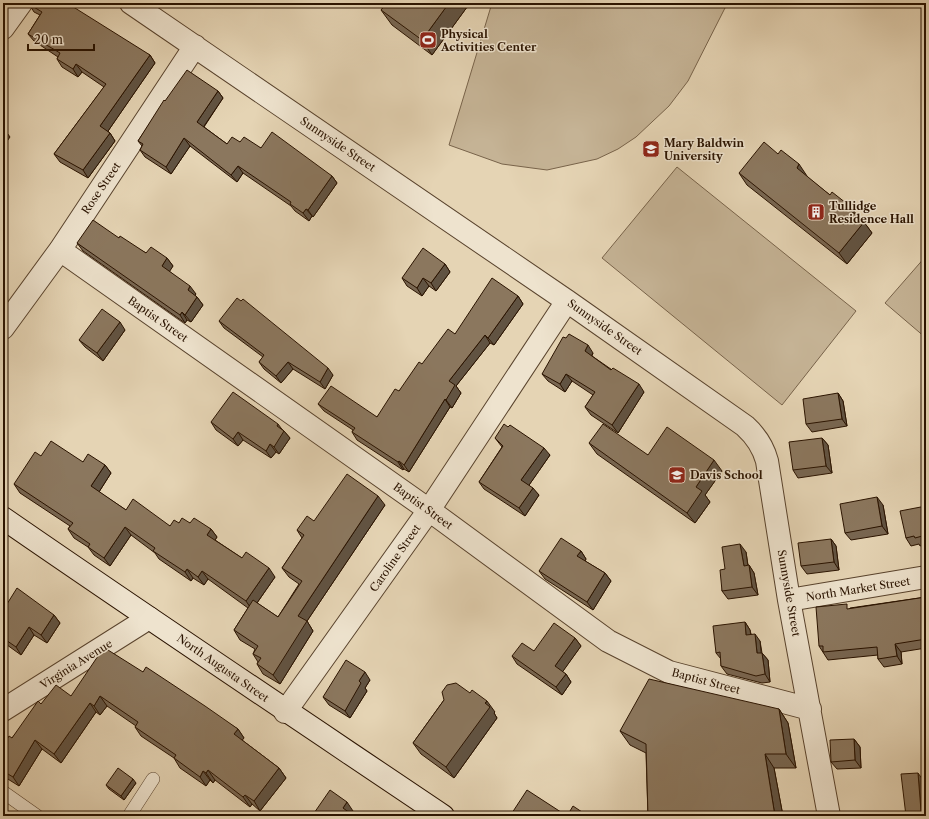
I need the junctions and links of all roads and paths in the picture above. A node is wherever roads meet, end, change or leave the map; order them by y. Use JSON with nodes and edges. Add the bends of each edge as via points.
{"nodes":[{"id":1,"x":21,"y":3,"type":"edge"},
{"id":2,"x":131,"y":3,"type":"edge"},
{"id":3,"x":3,"y":28,"type":"edge"},
{"id":4,"x":195,"y":46,"type":"junction"},
{"id":5,"x":60,"y":250,"type":"junction"},
{"id":6,"x":566,"y":301,"type":"junction"},
{"id":7,"x":3,"y":328,"type":"edge"},
{"id":8,"x":429,"y":510,"type":"junction"},
{"id":9,"x":3,"y":518,"type":"edge"},
{"id":10,"x":926,"y":577,"type":"edge"},
{"id":11,"x":790,"y":600,"type":"junction"},
{"id":12,"x":149,"y":618,"type":"junction"},
{"id":13,"x":810,"y":709,"type":"junction"},
{"id":14,"x":3,"y":710,"type":"edge"},
{"id":15,"x":285,"y":712,"type":"junction"},
{"id":16,"x":153,"y":779,"type":"dead end"},
{"id":17,"x":3,"y":792,"type":"edge"},
{"id":18,"x":37,"y":816,"type":"edge"},
{"id":19,"x":129,"y":816,"type":"edge"},
{"id":20,"x":443,"y":816,"type":"edge"},
{"id":21,"x":829,"y":816,"type":"edge"}],
"edges":[{"from":1,"to":3,"type":"street"},
{"from":2,"to":4,"type":"street","name":"Sunnyside Street"},
{"from":4,"to":5,"type":"street","name":"Rose Street"},
{"from":4,"to":6,"type":"street","name":"Sunnyside Street"},
{"from":5,"to":7,"type":"street","name":"Rose Street"},
{"from":5,"to":8,"type":"street","name":"Baptist Street"},
{"from":6,"to":8,"type":"street","name":"Caroline Street"},
{"from":6,"to":11,"type":"street","name":"Sunnyside Street","via":[[745,426],[756,437],[767,461]]},
{"from":8,"to":13,"type":"street","name":"Baptist Street","via":[[608,641],[669,672]]},
{"from":8,"to":15,"type":"street","name":"Caroline Street"},
{"from":9,"to":12,"type":"street","name":"North Augusta Street"},
{"from":10,"to":11,"type":"street","name":"North Market Street"},
{"from":11,"to":13,"type":"street","name":"Sunnyside Street"},
{"from":12,"to":14,"type":"street","name":"Virginia Avenue"},
{"from":12,"to":15,"type":"street","name":"North Augusta Street"},
{"from":13,"to":21,"type":"street","name":"Sunnyside Street"},
{"from":15,"to":20,"type":"street","name":"North Augusta Street"},
{"from":16,"to":19,"type":"lane"},
{"from":17,"to":18,"type":"lane"}]}
